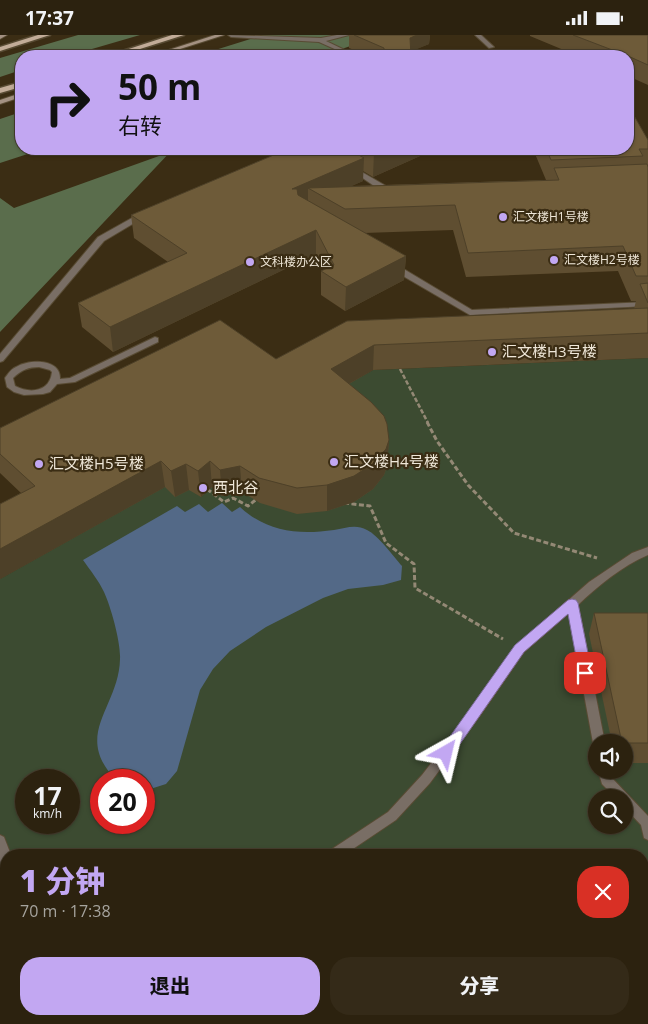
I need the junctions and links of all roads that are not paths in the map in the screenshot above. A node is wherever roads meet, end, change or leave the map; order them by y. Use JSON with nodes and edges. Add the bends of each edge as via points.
{"nodes":[{"id":1,"x":4,"y":35,"type":"edge"},
{"id":2,"x":46,"y":35,"type":"edge"},
{"id":3,"x":180,"y":35,"type":"edge"},
{"id":4,"x":221,"y":35,"type":"edge"},
{"id":5,"x":231,"y":35,"type":"edge"},
{"id":6,"x":346,"y":35,"type":"edge"},
{"id":7,"x":478,"y":35,"type":"edge"},
{"id":8,"x":0,"y":37,"type":"edge"},
{"id":9,"x":320,"y":40,"type":"junction"},
{"id":10,"x":491,"y":47,"type":"dead end"},
{"id":11,"x":0,"y":49,"type":"edge"},
{"id":12,"x":131,"y":50,"type":"edge"},
{"id":13,"x":172,"y":50,"type":"edge"},
{"id":14,"x":340,"y":50,"type":"edge"},
{"id":15,"x":15,"y":86,"type":"edge"},
{"id":16,"x":0,"y":91,"type":"edge"},
{"id":17,"x":15,"y":97,"type":"edge"},
{"id":18,"x":0,"y":102,"type":"edge"},
{"id":19,"x":349,"y":167,"type":"edge"},
{"id":20,"x":398,"y":191,"type":"edge"},
{"id":21,"x":152,"y":212,"type":"edge"},
{"id":22,"x":386,"y":263,"type":"edge"},
{"id":23,"x":648,"y":304,"type":"edge"},
{"id":24,"x":155,"y":340,"type":"dead end"},
{"id":25,"x":0,"y":359,"type":"edge"},
{"id":26,"x":0,"y":371,"type":"edge"},
{"id":27,"x":12,"y":374,"type":"junction"},
{"id":28,"x":55,"y":382,"type":"junction"},
{"id":29,"x":648,"y":551,"type":"edge"},
{"id":30,"x":572,"y":603,"type":"junction"},
{"id":31,"x":597,"y":734,"type":"edge"},
{"id":32,"x":606,"y":779,"type":"edge"},
{"id":33,"x":614,"y":789,"type":"edge"},
{"id":34,"x":633,"y":810,"type":"edge"},
{"id":35,"x":648,"y":827,"type":"edge"},
{"id":36,"x":342,"y":849,"type":"edge"}],
"edges":[{"from":1,"to":8,"type":"main road"},
{"from":2,"to":11,"type":"main road"},
{"from":3,"to":12,"type":"main road"},
{"from":4,"to":13,"type":"main road"},
{"from":5,"to":9,"type":"street"},
{"from":6,"to":9,"type":"street"},
{"from":7,"to":10,"type":"street"},
{"from":9,"to":14,"type":"street"},
{"from":15,"to":16,"type":"main road"},
{"from":17,"to":18,"type":"main road"},
{"from":19,"to":20,"type":"street","via":[[383,188]]},
{"from":21,"to":25,"type":"street","via":[[101,239]]},
{"from":22,"to":23,"type":"street","via":[[470,313]]},
{"from":24,"to":28,"type":"street","via":[[72,380]]},
{"from":26,"to":27,"type":"street"},
{"from":27,"to":28,"type":"street","via":[[24,366],[47,365],[56,372]]},
{"from":27,"to":28,"type":"street","via":[[9,378],[11,387],[22,393],[45,390]]},
{"from":29,"to":30,"type":"street","via":[[622,565]]},
{"from":30,"to":31,"type":"street"},
{"from":30,"to":36,"type":"street","via":[[520,649],[426,779],[392,817]]},
{"from":32,"to":33,"type":"street"},
{"from":34,"to":35,"type":"street"}]}
